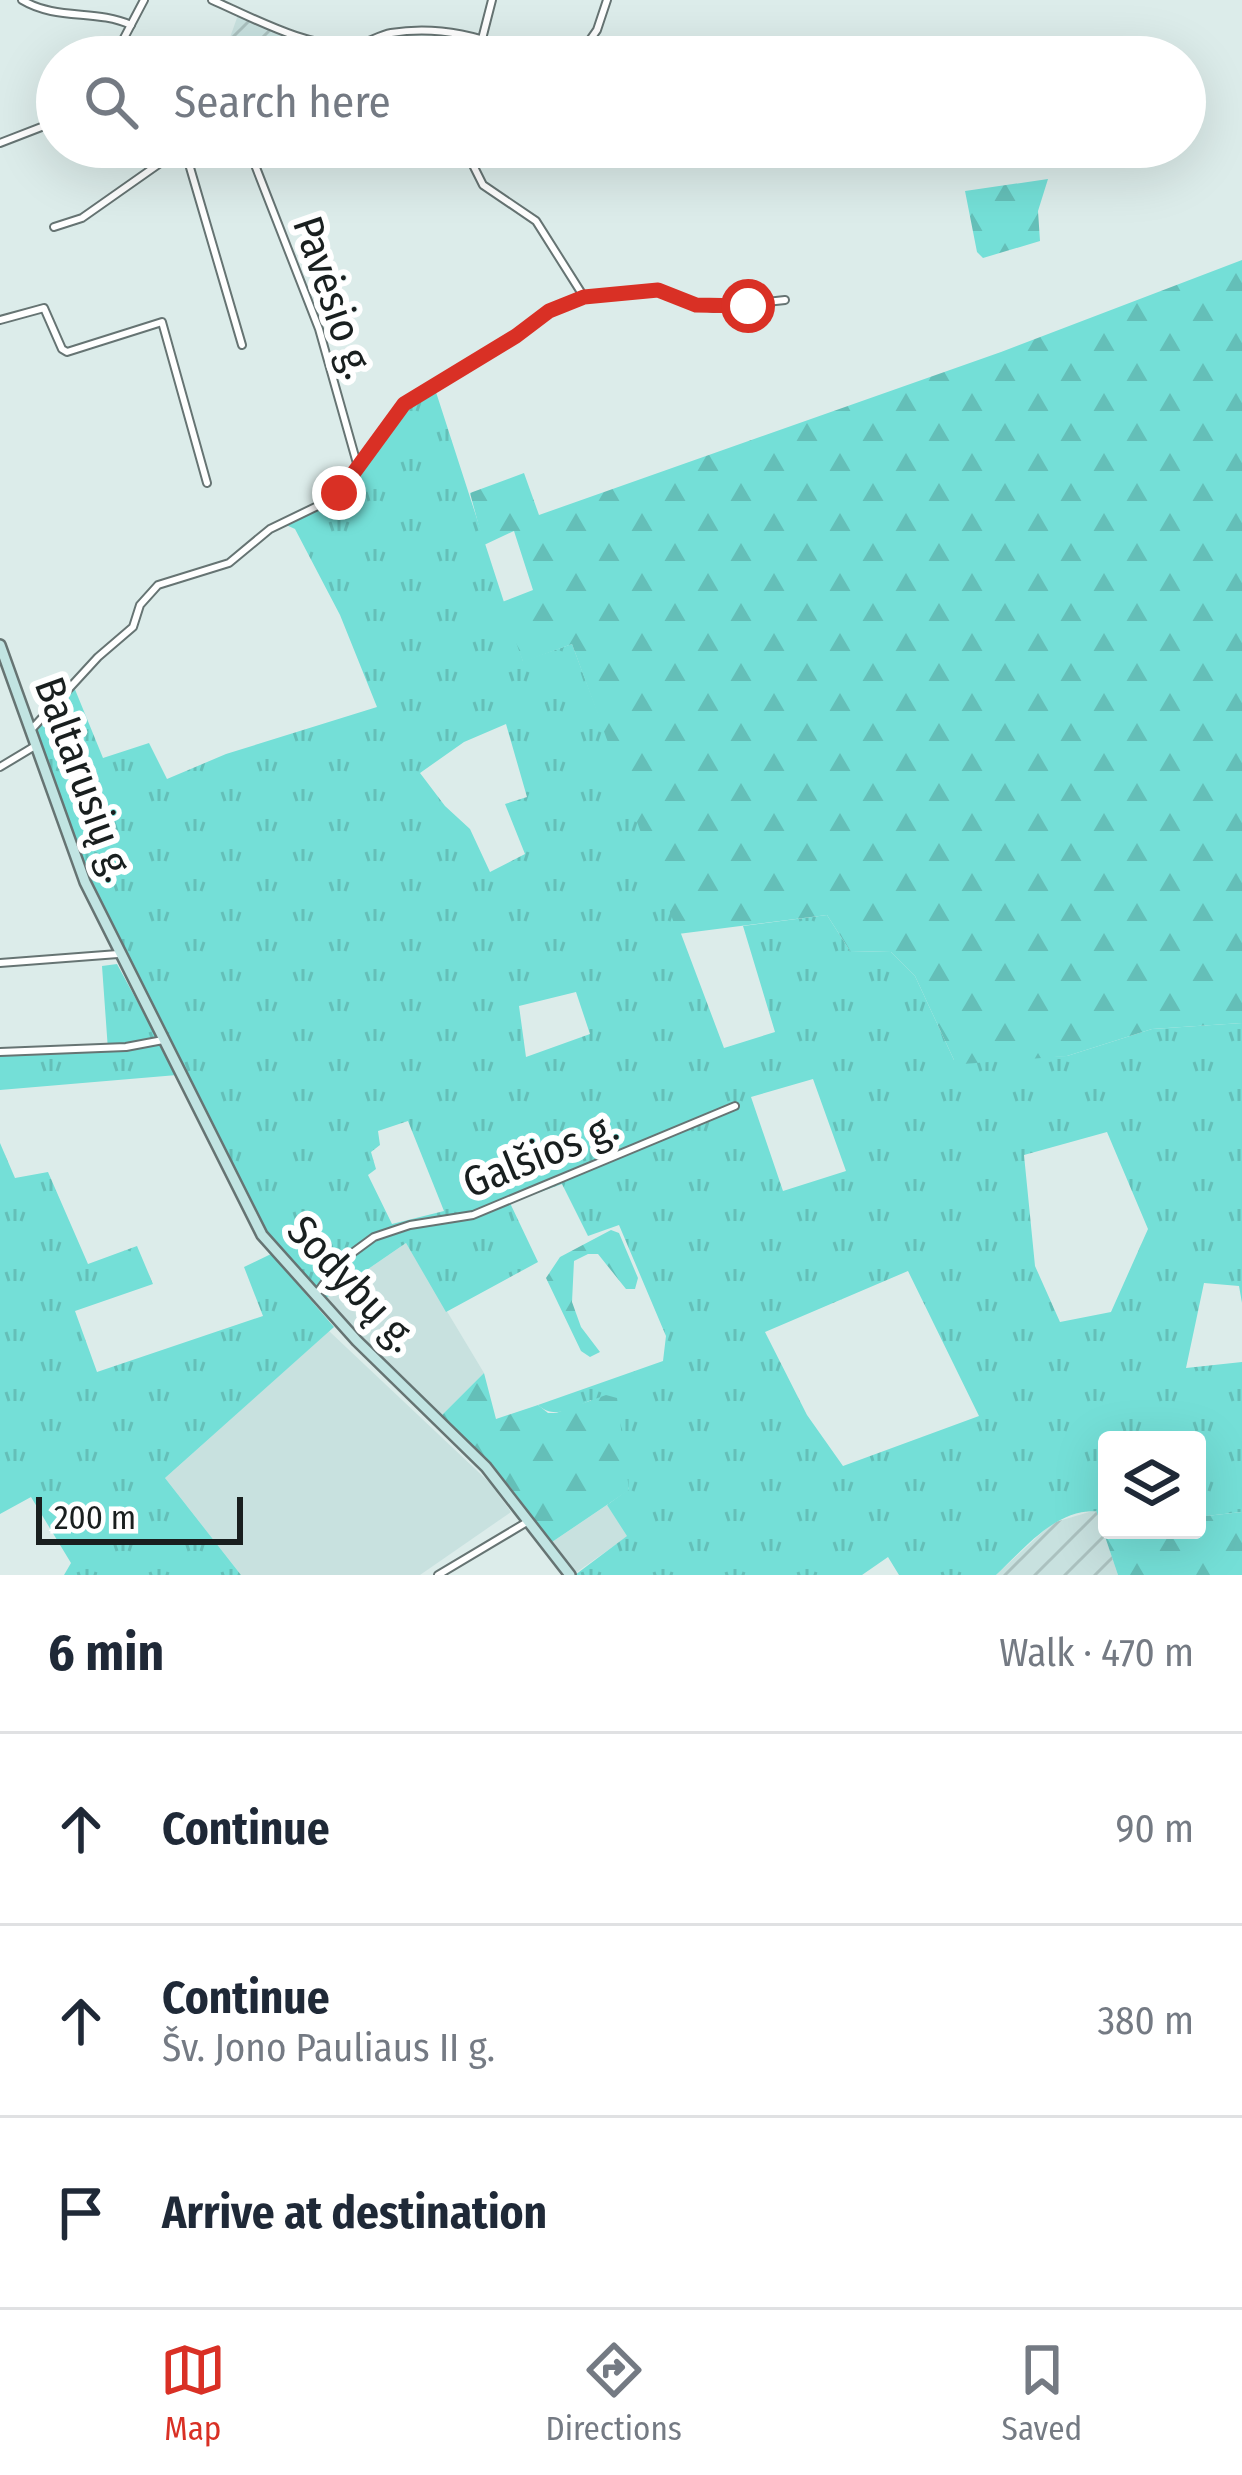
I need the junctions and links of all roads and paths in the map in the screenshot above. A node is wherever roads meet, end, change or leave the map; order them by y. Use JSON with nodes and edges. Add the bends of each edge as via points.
{"nodes":[{"id":1,"x":22,"y":0,"type":"edge"},
{"id":2,"x":144,"y":0,"type":"edge"},
{"id":3,"x":212,"y":0,"type":"edge"},
{"id":4,"x":492,"y":0,"type":"edge"},
{"id":5,"x":607,"y":0,"type":"edge"},
{"id":6,"x":131,"y":25,"type":"junction"},
{"id":7,"x":125,"y":36,"type":"edge"},
{"id":8,"x":304,"y":36,"type":"edge"},
{"id":9,"x":386,"y":36,"type":"edge"},
{"id":10,"x":470,"y":36,"type":"edge"},
{"id":11,"x":483,"y":36,"type":"edge"},
{"id":12,"x":593,"y":36,"type":"edge"},
{"id":13,"x":36,"y":129,"type":"edge"},
{"id":14,"x":0,"y":143,"type":"edge"},
{"id":15,"x":153,"y":168,"type":"edge"},
{"id":16,"x":189,"y":168,"type":"edge"},
{"id":17,"x":256,"y":168,"type":"edge"},
{"id":18,"x":475,"y":168,"type":"edge"},
{"id":19,"x":54,"y":227,"type":"dead end"},
{"id":20,"x":584,"y":297,"type":"junction"},
{"id":21,"x":784,"y":300,"type":"dead end"},
{"id":22,"x":0,"y":320,"type":"edge"},
{"id":23,"x":242,"y":345,"type":"dead end"},
{"id":24,"x":358,"y":467,"type":"junction"},
{"id":25,"x":207,"y":483,"type":"dead end"},
{"id":26,"x":0,"y":645,"type":"edge"},
{"id":27,"x":30,"y":731,"type":"junction"},
{"id":28,"x":35,"y":746,"type":"junction"},
{"id":29,"x":0,"y":767,"type":"edge"},
{"id":30,"x":109,"y":935,"type":"joint"},
{"id":31,"x":118,"y":954,"type":"junction"},
{"id":32,"x":0,"y":963,"type":"edge"},
{"id":33,"x":163,"y":1040,"type":"junction"},
{"id":34,"x":0,"y":1052,"type":"edge"},
{"id":35,"x":736,"y":1106,"type":"dead end"},
{"id":36,"x":315,"y":1296,"type":"junction"},
{"id":37,"x":530,"y":1520,"type":"junction"},
{"id":38,"x":438,"y":1575,"type":"edge"},
{"id":39,"x":570,"y":1575,"type":"edge"}],
"edges":[{"from":1,"to":6,"type":"street","via":[[51,13]]},
{"from":2,"to":6,"type":"street"},
{"from":3,"to":8,"type":"street"},
{"from":4,"to":11,"type":"street"},
{"from":5,"to":12,"type":"street"},
{"from":6,"to":7,"type":"street"},
{"from":9,"to":10,"type":"street"},
{"from":13,"to":14,"type":"street"},
{"from":15,"to":19,"type":"street","via":[[82,218]]},
{"from":16,"to":23,"type":"street"},
{"from":17,"to":24,"type":"street","name":"Pavėsio g.","via":[[319,329]]},
{"from":18,"to":20,"type":"street","via":[[484,185],[536,221]]},
{"from":20,"to":21,"type":"street","via":[[658,290],[714,308]]},
{"from":20,"to":24,"type":"street","via":[[413,398]]},
{"from":22,"to":25,"type":"street","via":[[44,308],[67,352],[162,322]]},
{"from":24,"to":27,"type":"street","via":[[330,500],[270,529],[230,562],[158,585],[133,626]]},
{"from":26,"to":27,"type":"main road","name":"Baltarusių g."},
{"from":27,"to":28,"type":"main road","name":"Baltarusių g."},
{"from":28,"to":29,"type":"street"},
{"from":28,"to":30,"type":"main road","name":"Baltarusių g."},
{"from":30,"to":31,"type":"main road","name":"Sodybų g."},
{"from":31,"to":32,"type":"street"},
{"from":31,"to":33,"type":"main road","name":"Sodybų g."},
{"from":33,"to":34,"type":"street"},
{"from":33,"to":36,"type":"main road","name":"Sodybų g.","via":[[256,1225]]},
{"from":35,"to":36,"type":"street","name":"Galšios g.","via":[[473,1215],[374,1237],[340,1262]]},
{"from":36,"to":37,"type":"main road","name":"Sodybų g."},
{"from":37,"to":38,"type":"street"},
{"from":37,"to":39,"type":"main road","name":"Sodybų g."}]}
